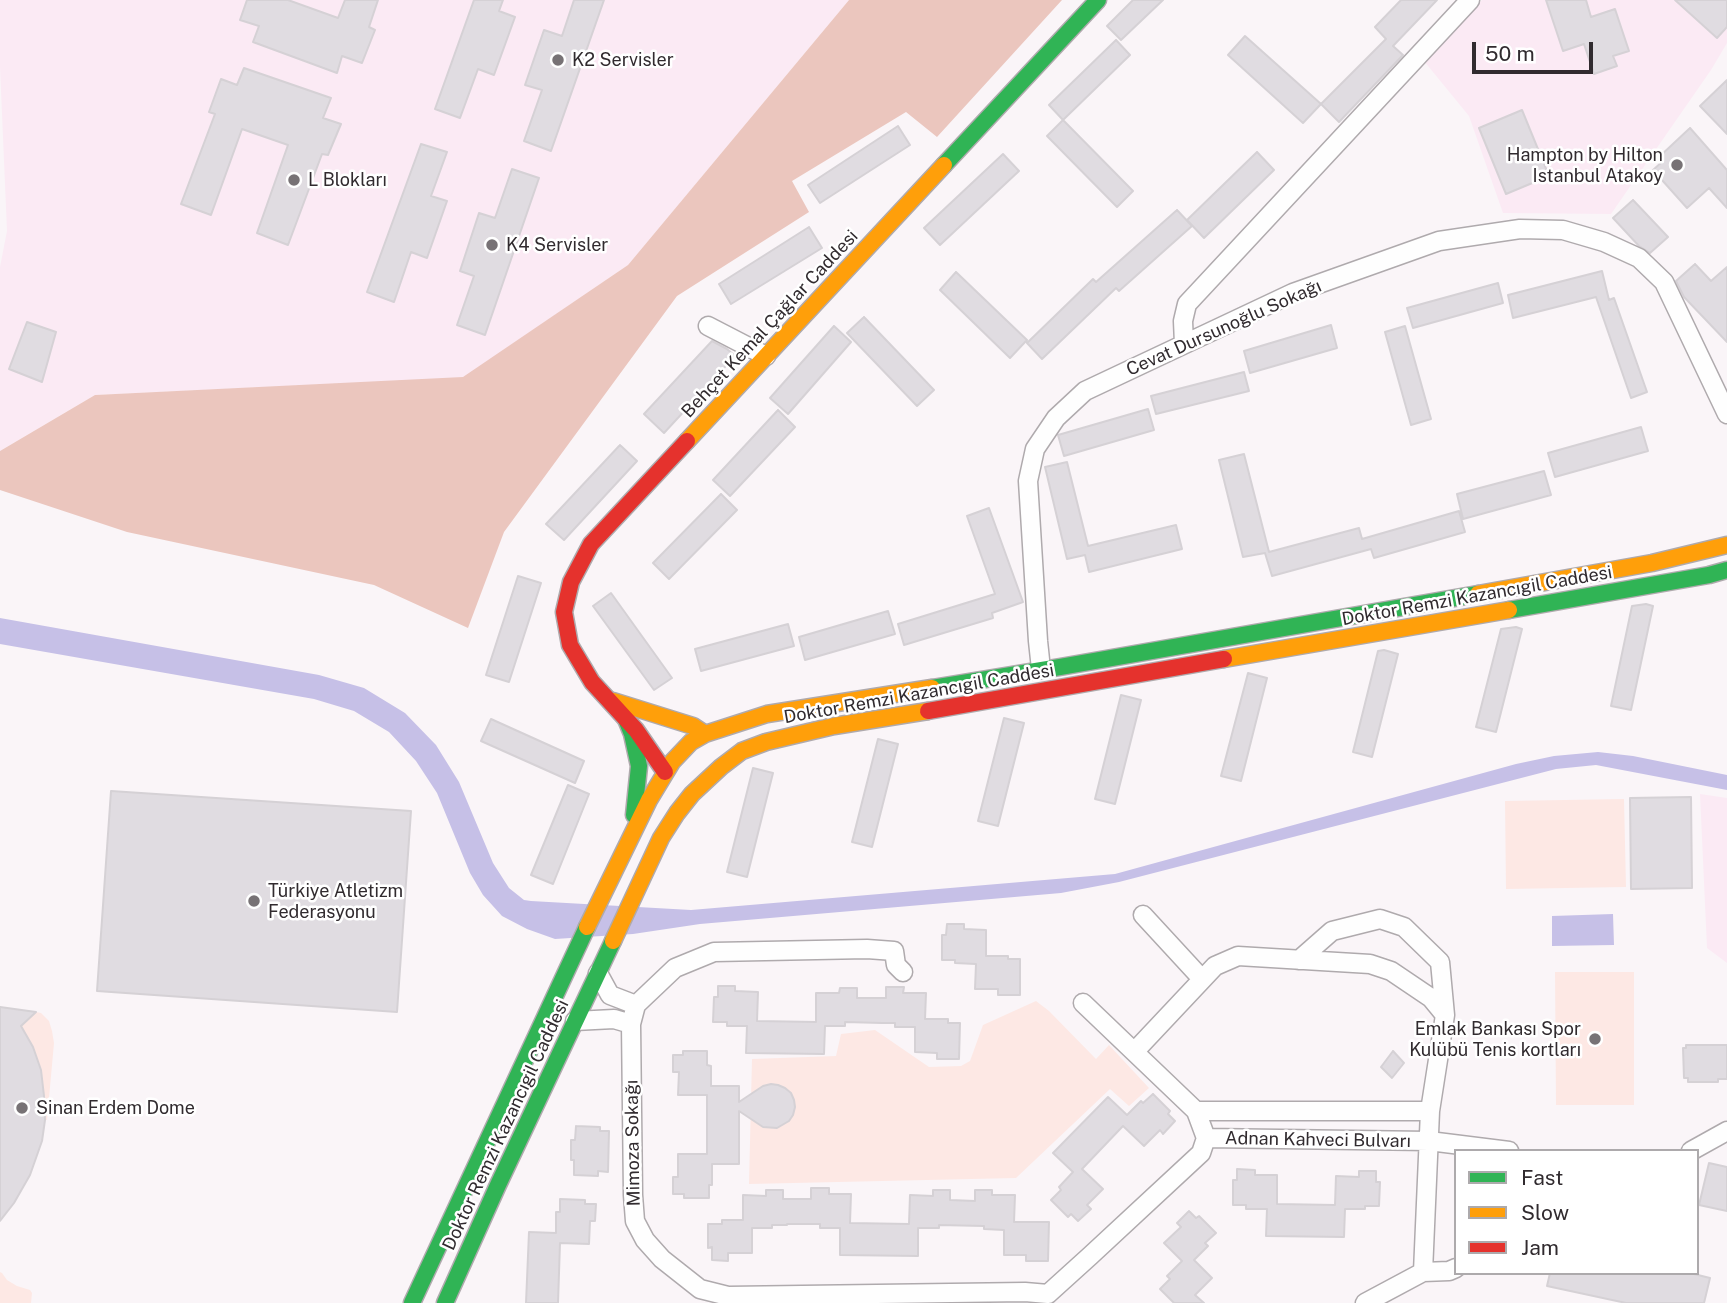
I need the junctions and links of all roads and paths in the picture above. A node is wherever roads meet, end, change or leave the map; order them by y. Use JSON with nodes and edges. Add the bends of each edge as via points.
{"nodes":[{"id":1,"x":1098,"y":0,"type":"edge"},
{"id":2,"x":1470,"y":0,"type":"edge"},
{"id":3,"x":708,"y":326,"type":"dead end"},
{"id":4,"x":1184,"y":344,"type":"junction"},
{"id":5,"x":766,"y":356,"type":"junction"},
{"id":6,"x":1727,"y":414,"type":"edge"},
{"id":7,"x":1727,"y":545,"type":"edge"},
{"id":8,"x":1727,"y":570,"type":"edge"},
{"id":9,"x":1041,"y":669,"type":"junction"},
{"id":10,"x":611,"y":701,"type":"junction"},
{"id":11,"x":625,"y":717,"type":"junction"},
{"id":12,"x":705,"y":734,"type":"junction"},
{"id":13,"x":721,"y":767,"type":"junction"},
{"id":14,"x":678,"y":785,"type":"junction"},
{"id":15,"x":626,"y":846,"type":"junction"},
{"id":16,"x":1143,"y":915,"type":"dead end"},
{"id":17,"x":1299,"y":960,"type":"junction"},
{"id":18,"x":601,"y":967,"type":"junction"},
{"id":19,"x":903,"y":972,"type":"dead end"},
{"id":20,"x":1202,"y":979,"type":"junction"},
{"id":21,"x":1083,"y":1003,"type":"dead end"},
{"id":22,"x":636,"y":1005,"type":"junction"},
{"id":23,"x":1445,"y":1015,"type":"junction"},
{"id":24,"x":575,"y":1021,"type":"junction"},
{"id":25,"x":631,"y":1024,"type":"junction"},
{"id":26,"x":1135,"y":1051,"type":"junction"},
{"id":27,"x":1196,"y":1111,"type":"junction"},
{"id":28,"x":1430,"y":1111,"type":"junction"},
{"id":29,"x":1727,"y":1131,"type":"edge"},
{"id":30,"x":1206,"y":1138,"type":"junction"},
{"id":31,"x":1429,"y":1141,"type":"junction"},
{"id":32,"x":1493,"y":1149,"type":"edge"},
{"id":33,"x":1695,"y":1149,"type":"edge"},
{"id":34,"x":467,"y":1190,"type":"junction"},
{"id":35,"x":411,"y":1269,"type":"dead end"},
{"id":36,"x":1454,"y":1269,"type":"edge"},
{"id":37,"x":1423,"y":1272,"type":"junction"},
{"id":38,"x":457,"y":1278,"type":"junction"},
{"id":39,"x":1048,"y":1298,"type":"edge"},
{"id":40,"x":411,"y":1303,"type":"edge"},
{"id":41,"x":445,"y":1303,"type":"edge"},
{"id":42,"x":452,"y":1303,"type":"edge"},
{"id":43,"x":1365,"y":1303,"type":"edge"}],
"edges":[{"from":1,"to":5,"type":"main road","name":"Behçet Kemal Çağlar Caddesi"},
{"from":2,"to":4,"type":"street","via":[[1187,304]]},
{"from":3,"to":5,"type":"street"},
{"from":4,"to":6,"type":"street","name":"Cevat Dursunoğlu Sokağı","via":[[1293,293],[1439,242],[1520,229],[1563,230],[1639,258],[1664,282]]},
{"from":4,"to":9,"type":"street","name":"Cevat Dursunoğlu Sokağı","via":[[1085,391],[1056,418],[1035,449],[1028,481]]},
{"from":5,"to":10,"type":"main road","name":"Behçet Kemal Çağlar Caddesi","via":[[591,544],[571,582],[564,612],[570,645]]},
{"from":7,"to":9,"type":"main road","name":"Doktor Remzi Kazancıgil Caddesi","via":[[1652,563]]},
{"from":8,"to":13,"type":"main road","name":"Doktor Remzi Kazancıgil Caddesi","via":[[834,726],[766,741]]},
{"from":9,"to":12,"type":"main road","name":"Doktor Remzi Kazancıgil Caddesi","via":[[767,714]]},
{"from":10,"to":11,"type":"main road","name":"Behçet Kemal Çağlar Caddesi"},
{"from":10,"to":12,"type":"main road","via":[[693,726]]},
{"from":11,"to":14,"type":"main road","name":"Behçet Kemal Çağlar Caddesi"},
{"from":11,"to":15,"type":"main road","via":[[639,766]]},
{"from":12,"to":13,"type":"main road","via":[[721,756]]},
{"from":12,"to":14,"type":"main road","name":"Doktor Remzi Kazancıgil Caddesi","via":[[691,742]]},
{"from":13,"to":14,"type":"main road","name":"Doktor Remzi Kazancıgil Caddesi"},
{"from":14,"to":15,"type":"main road","name":"Doktor Remzi Kazancıgil Caddesi","via":[[649,800]]},
{"from":14,"to":18,"type":"main road","name":"Doktor Remzi Kazancıgil Caddesi","via":[[677,813]]},
{"from":15,"to":34,"type":"main road","name":"Doktor Remzi Kazancıgil Caddesi"},
{"from":16,"to":20,"type":"street"},
{"from":17,"to":20,"type":"street","via":[[1238,956],[1215,966]]},
{"from":17,"to":23,"type":"street","via":[[1370,964],[1391,971],[1431,998]]},
{"from":17,"to":23,"type":"street","via":[[1332,932],[1380,919],[1404,927],[1440,962]]},
{"from":18,"to":22,"type":"street","via":[[610,995]]},
{"from":18,"to":24,"type":"main road","name":"Doktor Remzi Kazancıgil Caddesi"},
{"from":19,"to":22,"type":"street","via":[[895,965],[894,951],[714,952],[675,968]]},
{"from":20,"to":26,"type":"street"},
{"from":21,"to":26,"type":"street"},
{"from":22,"to":25,"type":"street","name":"Mimoza Sokağı"},
{"from":23,"to":28,"type":"street"},
{"from":24,"to":25,"type":"street","via":[[614,1019]]},
{"from":24,"to":38,"type":"main road","name":"Doktor Remzi Kazancıgil Caddesi"},
{"from":25,"to":39,"type":"street","name":"Mimoza Sokağı","via":[[635,1221],[662,1259],[700,1289],[728,1296],[1025,1292]]},
{"from":26,"to":27,"type":"street"},
{"from":27,"to":28,"type":"street"},
{"from":27,"to":30,"type":"street"},
{"from":28,"to":31,"type":"street"},
{"from":29,"to":33,"type":"street"},
{"from":30,"to":31,"type":"street","name":"Adnan Kahveci Bulvarı"},
{"from":30,"to":39,"type":"street","via":[[1200,1153]]},
{"from":31,"to":32,"type":"street","name":"Adnan Kahveci Bulvarı"},
{"from":31,"to":37,"type":"street"},
{"from":34,"to":35,"type":"main road"},
{"from":34,"to":40,"type":"main road","name":"Doktor Remzi Kazancıgil Caddesi"},
{"from":36,"to":37,"type":"street"},
{"from":37,"to":43,"type":"street"},
{"from":38,"to":41,"type":"main road","name":"Doktor Remzi Kazancıgil Caddesi"},
{"from":38,"to":42,"type":"main road"}]}
